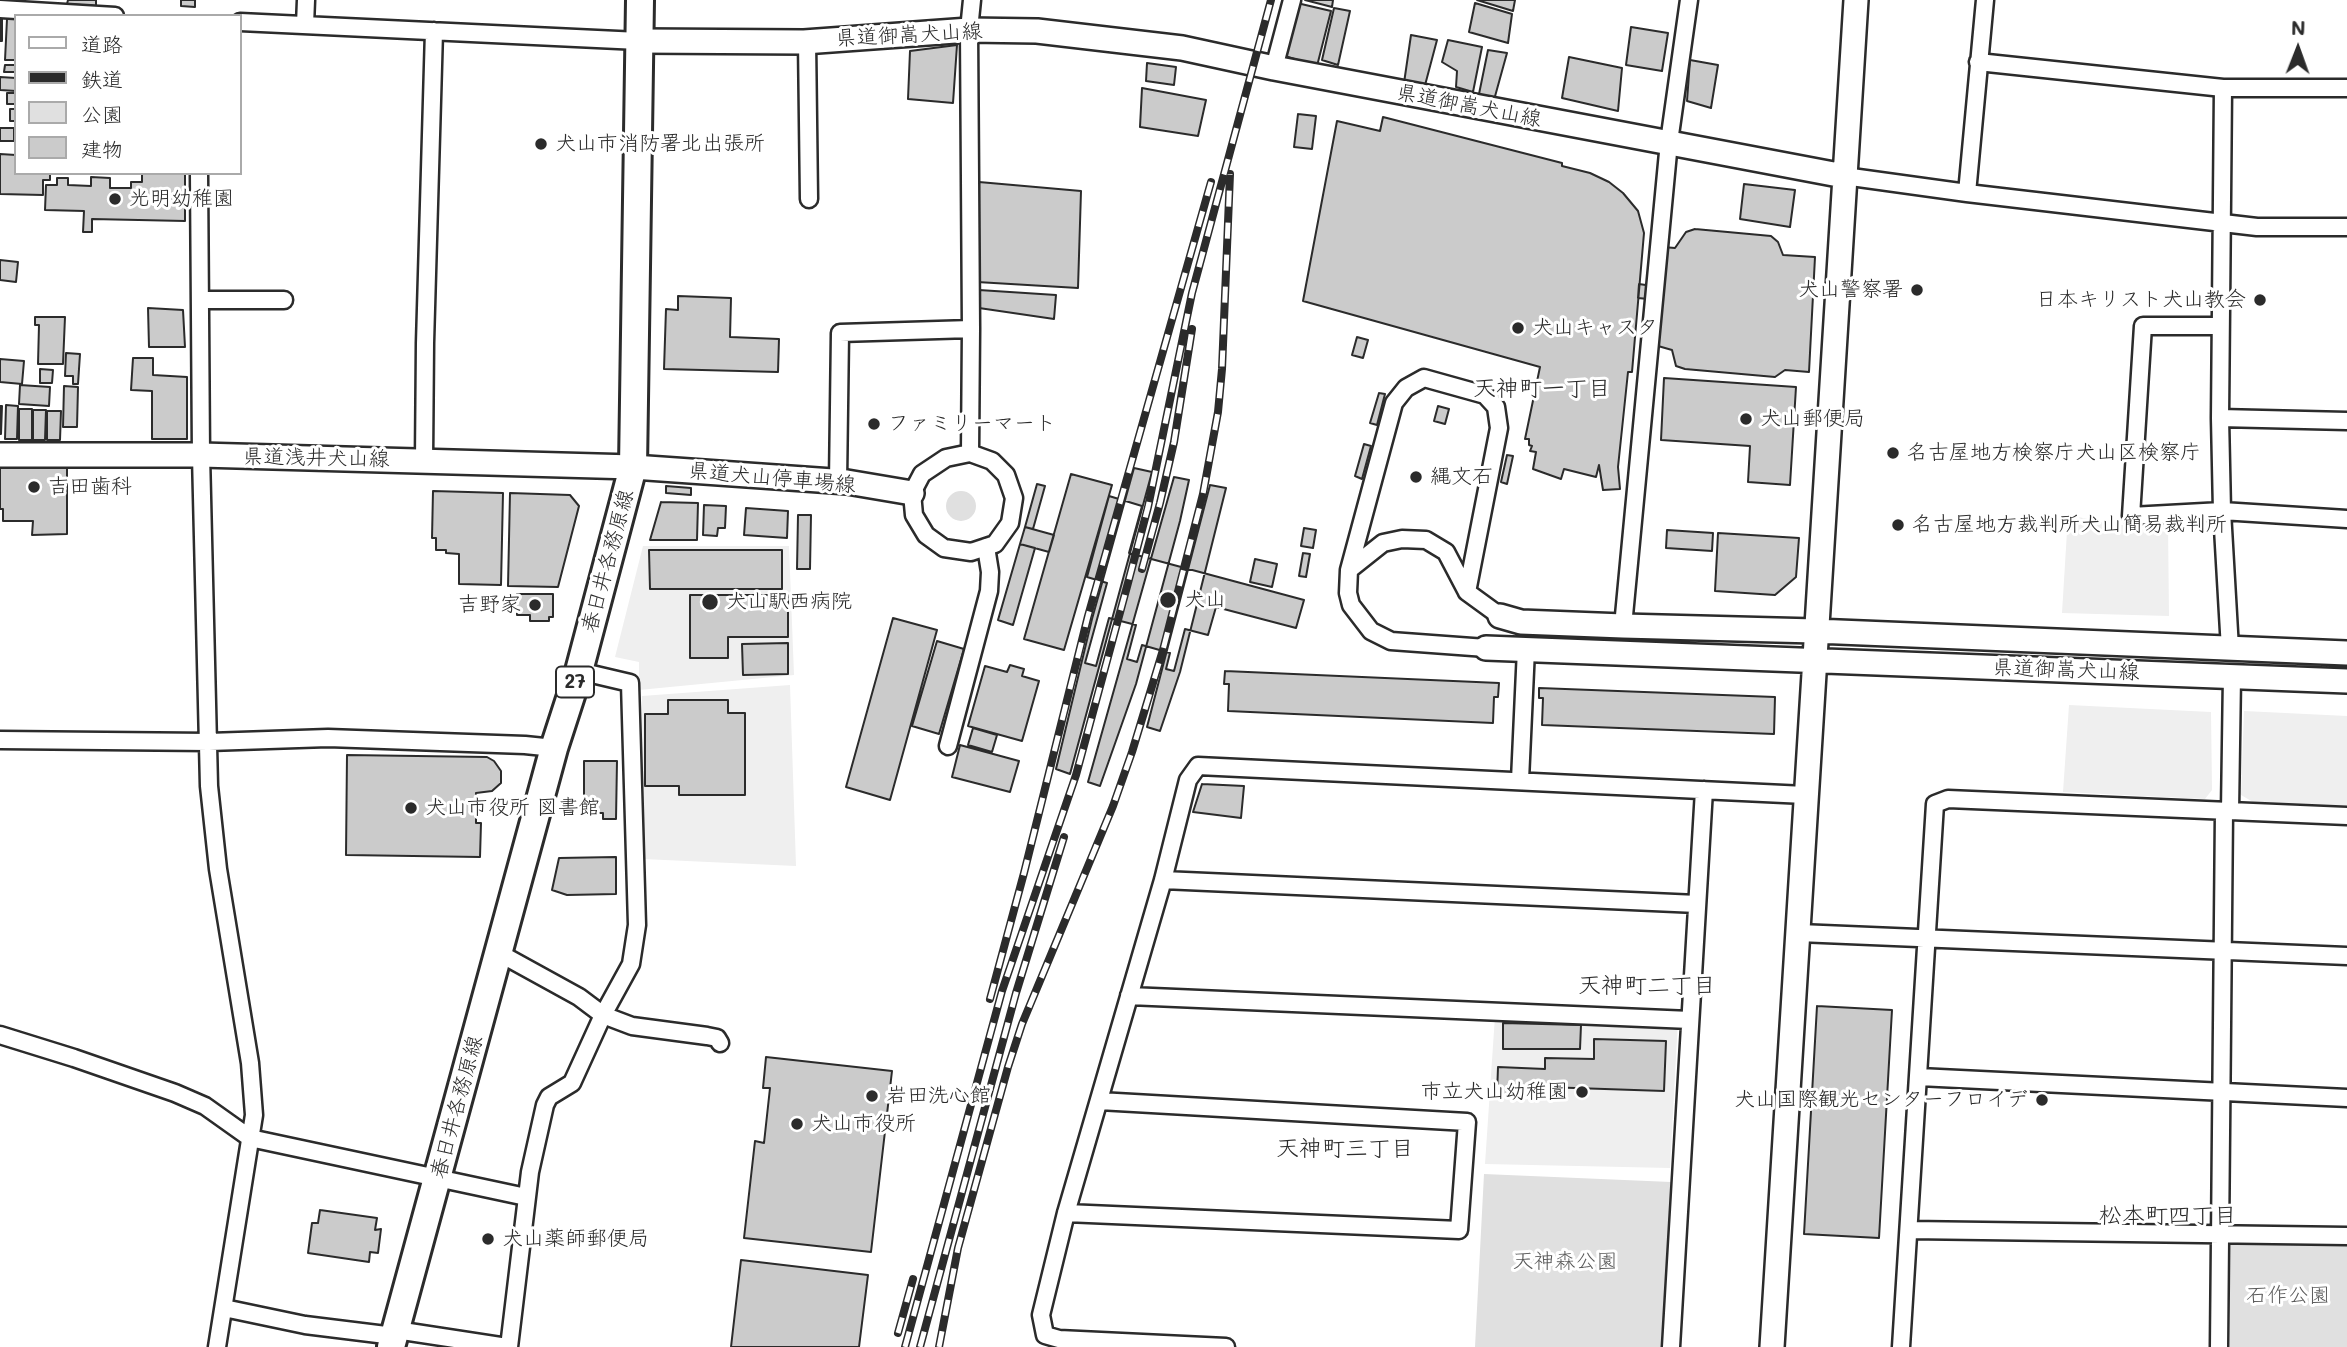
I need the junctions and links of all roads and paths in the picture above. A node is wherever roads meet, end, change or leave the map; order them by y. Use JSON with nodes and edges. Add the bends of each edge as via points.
{"nodes":[{"id":1,"x":306,"y":0,"type":"edge"},
{"id":2,"x":640,"y":0,"type":"edge"},
{"id":3,"x":972,"y":0,"type":"edge"},
{"id":4,"x":1292,"y":0,"type":"edge"},
{"id":5,"x":1856,"y":0,"type":"edge"},
{"id":6,"x":1985,"y":0,"type":"edge"},
{"id":7,"x":1684,"y":1,"type":"edge"},
{"id":8,"x":0,"y":9,"type":"edge"},
{"id":9,"x":82,"y":14,"type":"edge"},
{"id":10,"x":242,"y":22,"type":"edge"},
{"id":11,"x":305,"y":25,"type":"junction"},
{"id":12,"x":969,"y":30,"type":"junction"},
{"id":13,"x":434,"y":31,"type":"junction"},
{"id":14,"x":639,"y":41,"type":"junction"},
{"id":15,"x":807,"y":41,"type":"junction"},
{"id":16,"x":1978,"y":62,"type":"junction"},
{"id":17,"x":1274,"y":68,"type":"junction"},
{"id":18,"x":2223,"y":88,"type":"junction"},
{"id":19,"x":2347,"y":88,"type":"edge"},
{"id":20,"x":1669,"y":142,"type":"junction"},
{"id":21,"x":199,"y":175,"type":"edge"},
{"id":22,"x":1843,"y":176,"type":"junction"},
{"id":23,"x":1967,"y":193,"type":"junction"},
{"id":24,"x":809,"y":199,"type":"dead end"},
{"id":25,"x":2221,"y":223,"type":"junction"},
{"id":26,"x":2347,"y":227,"type":"edge"},
{"id":27,"x":200,"y":300,"type":"junction"},
{"id":28,"x":284,"y":300,"type":"dead end"},
{"id":29,"x":2220,"y":326,"type":"junction"},
{"id":30,"x":971,"y":329,"type":"junction"},
{"id":31,"x":2220,"y":418,"type":"junction"},
{"id":32,"x":2347,"y":421,"type":"edge"},
{"id":33,"x":970,"y":453,"type":"junction"},
{"id":34,"x":0,"y":455,"type":"edge"},
{"id":35,"x":201,"y":455,"type":"junction"},
{"id":36,"x":424,"y":460,"type":"junction"},
{"id":37,"x":633,"y":467,"type":"junction"},
{"id":38,"x":838,"y":482,"type":"junction"},
{"id":39,"x":912,"y":493,"type":"junction"},
{"id":40,"x":2222,"y":512,"type":"junction"},
{"id":41,"x":2347,"y":519,"type":"edge"},
{"id":42,"x":985,"y":547,"type":"junction"},
{"id":43,"x":1349,"y":570,"type":"junction"},
{"id":44,"x":1467,"y":592,"type":"junction"},
{"id":45,"x":1500,"y":616,"type":"joint"},
{"id":46,"x":1623,"y":626,"type":"junction"},
{"id":47,"x":1815,"y":631,"type":"junction"},
{"id":48,"x":1486,"y":648,"type":"joint"},
{"id":49,"x":1525,"y":649,"type":"junction"},
{"id":50,"x":2230,"y":649,"type":"junction"},
{"id":51,"x":2347,"y":653,"type":"edge"},
{"id":52,"x":1814,"y":660,"type":"junction"},
{"id":53,"x":579,"y":671,"type":"junction"},
{"id":54,"x":2232,"y":676,"type":"junction"},
{"id":55,"x":2347,"y":681,"type":"edge"},
{"id":56,"x":0,"y":740,"type":"edge"},
{"id":57,"x":209,"y":742,"type":"junction"},
{"id":58,"x":948,"y":746,"type":"dead end"},
{"id":59,"x":554,"y":748,"type":"junction"},
{"id":60,"x":1520,"y":780,"type":"junction"},
{"id":61,"x":1704,"y":790,"type":"junction"},
{"id":62,"x":1805,"y":795,"type":"junction"},
{"id":63,"x":2227,"y":811,"type":"junction"},
{"id":64,"x":2347,"y":817,"type":"edge"},
{"id":65,"x":1163,"y":880,"type":"junction"},
{"id":66,"x":1697,"y":904,"type":"junction"},
{"id":67,"x":1799,"y":933,"type":"junction"},
{"id":68,"x":1927,"y":938,"type":"junction"},
{"id":69,"x":2222,"y":950,"type":"junction"},
{"id":70,"x":499,"y":953,"type":"junction"},
{"id":71,"x":2347,"y":956,"type":"edge"},
{"id":72,"x":1129,"y":996,"type":"junction"},
{"id":73,"x":603,"y":1015,"type":"junction"},
{"id":74,"x":1690,"y":1020,"type":"junction"},
{"id":75,"x":0,"y":1035,"type":"edge"},
{"id":76,"x":720,"y":1043,"type":"dead end"},
{"id":77,"x":1919,"y":1077,"type":"junction"},
{"id":78,"x":2220,"y":1092,"type":"junction"},
{"id":79,"x":2347,"y":1098,"type":"edge"},
{"id":80,"x":1099,"y":1101,"type":"junction"},
{"id":81,"x":250,"y":1138,"type":"junction"},
{"id":82,"x":438,"y":1177,"type":"junction"},
{"id":83,"x":526,"y":1197,"type":"junction"},
{"id":84,"x":1066,"y":1213,"type":"junction"},
{"id":85,"x":1910,"y":1230,"type":"junction"},
{"id":86,"x":2219,"y":1234,"type":"junction"},
{"id":87,"x":2347,"y":1236,"type":"edge"},
{"id":88,"x":224,"y":1308,"type":"junction"},
{"id":89,"x":393,"y":1338,"type":"edge"},
{"id":90,"x":218,"y":1347,"type":"edge"},
{"id":91,"x":508,"y":1347,"type":"edge"},
{"id":92,"x":1226,"y":1347,"type":"edge"},
{"id":93,"x":1671,"y":1347,"type":"edge"},
{"id":94,"x":1772,"y":1347,"type":"edge"},
{"id":95,"x":1901,"y":1347,"type":"edge"},
{"id":96,"x":2219,"y":1347,"type":"edge"}],
"edges":[{"from":1,"to":11,"type":"street"},
{"from":2,"to":14,"type":"main road","name":"春日井各務原線","number":"27"},
{"from":3,"to":12,"type":"street"},
{"from":4,"to":17,"type":"street"},
{"from":5,"to":22,"type":"main road"},
{"from":6,"to":16,"type":"street"},
{"from":7,"to":20,"type":"street"},
{"from":8,"to":9,"type":"street"},
{"from":10,"to":11,"type":"street"},
{"from":11,"to":13,"type":"street"},
{"from":12,"to":15,"type":"main road","name":"県道御嵩犬山線"},
{"from":12,"to":17,"type":"main road","name":"県道御嵩犬山線","via":[[1037,31],[1182,48]]},
{"from":12,"to":30,"type":"street"},
{"from":13,"to":14,"type":"street"},
{"from":13,"to":36,"type":"street"},
{"from":14,"to":15,"type":"main road","name":"県道御嵩犬山線"},
{"from":14,"to":37,"type":"main road","name":"春日井各務原線","number":"27"},
{"from":15,"to":24,"type":"street"},
{"from":16,"to":18,"type":"street"},
{"from":16,"to":23,"type":"street"},
{"from":17,"to":20,"type":"main road","name":"県道御嵩犬山線"},
{"from":18,"to":19,"type":"street"},
{"from":18,"to":25,"type":"street"},
{"from":20,"to":22,"type":"main road","name":"県道御嵩犬山線"},
{"from":20,"to":46,"type":"street"},
{"from":21,"to":27,"type":"street"},
{"from":22,"to":23,"type":"street"},
{"from":22,"to":47,"type":"main road"},
{"from":23,"to":25,"type":"street"},
{"from":25,"to":26,"type":"street"},
{"from":25,"to":29,"type":"street"},
{"from":27,"to":28,"type":"street"},
{"from":27,"to":35,"type":"street"},
{"from":29,"to":31,"type":"street"},
{"from":29,"to":40,"type":"street","via":[[2143,326],[2131,516]]},
{"from":30,"to":33,"type":"street"},
{"from":30,"to":38,"type":"street","via":[[840,333]]},
{"from":31,"to":32,"type":"street"},
{"from":31,"to":40,"type":"street"},
{"from":33,"to":39,"type":"street","via":[[946,458],[922,474]]},
{"from":33,"to":42,"type":"street","via":[[992,461],[1006,475],[1014,498],[1010,523],[995,544]]},
{"from":34,"to":35,"type":"main road","name":"県道浅井犬山線"},
{"from":35,"to":36,"type":"main road","name":"県道浅井犬山線"},
{"from":35,"to":57,"type":"street"},
{"from":36,"to":37,"type":"main road","name":"県道浅井犬山線"},
{"from":37,"to":38,"type":"main road","name":"県道犬山停車場線"},
{"from":37,"to":53,"type":"main road","name":"春日井各務原線","number":"27"},
{"from":38,"to":39,"type":"main road","name":"県道犬山停車場線"},
{"from":39,"to":42,"type":"street","via":[[914,515],[926,535],[944,548],[971,552]]},
{"from":40,"to":41,"type":"street"},
{"from":40,"to":50,"type":"street"},
{"from":42,"to":58,"type":"street","via":[[989,591]]},
{"from":43,"to":44,"type":"street","via":[[1383,542],[1426,540],[1446,552]]},
{"from":43,"to":44,"type":"street","via":[[1394,403],[1406,388],[1424,378],[1485,395],[1496,407],[1499,428]]},
{"from":43,"to":48,"type":"street","via":[[1351,605],[1371,631],[1391,640]]},
{"from":44,"to":45,"type":"street"},
{"from":45,"to":46,"type":"main road","name":"県道御嵩犬山線","via":[[1521,622]]},
{"from":46,"to":47,"type":"main road","name":"県道御嵩犬山線"},
{"from":47,"to":50,"type":"main road","name":"県道御嵩犬山線"},
{"from":47,"to":52,"type":"main road"},
{"from":48,"to":49,"type":"main road","name":"県道御嵩犬山線"},
{"from":49,"to":52,"type":"main road","name":"県道御嵩犬山線"},
{"from":49,"to":60,"type":"street"},
{"from":50,"to":51,"type":"main road","name":"県道御嵩犬山線"},
{"from":52,"to":54,"type":"main road","name":"県道御嵩犬山線"},
{"from":52,"to":62,"type":"main road"},
{"from":53,"to":59,"type":"main road","name":"春日井各務原線","number":"27"},
{"from":53,"to":73,"type":"street","via":[[630,683],[637,925],[631,964]]},
{"from":54,"to":55,"type":"main road","name":"県道御嵩犬山線"},
{"from":54,"to":63,"type":"street"},
{"from":56,"to":57,"type":"street"},
{"from":57,"to":59,"type":"street","via":[[328,738]]},
{"from":57,"to":81,"type":"street","via":[[218,869],[253,1086]]},
{"from":59,"to":70,"type":"main road","name":"春日井各務原線","number":"27"},
{"from":60,"to":61,"type":"street"},
{"from":60,"to":65,"type":"street","via":[[1198,766],[1188,779]]},
{"from":61,"to":62,"type":"street"},
{"from":61,"to":66,"type":"street"},
{"from":62,"to":67,"type":"main road"},
{"from":63,"to":64,"type":"street"},
{"from":63,"to":68,"type":"street","via":[[1948,799],[1936,804]]},
{"from":63,"to":69,"type":"street"},
{"from":65,"to":66,"type":"street"},
{"from":65,"to":72,"type":"street"},
{"from":66,"to":74,"type":"street"},
{"from":67,"to":68,"type":"street"},
{"from":67,"to":94,"type":"main road"},
{"from":68,"to":69,"type":"street"},
{"from":68,"to":77,"type":"street"},
{"from":69,"to":71,"type":"street"},
{"from":69,"to":78,"type":"street"},
{"from":70,"to":73,"type":"street"},
{"from":70,"to":82,"type":"main road","name":"春日井各務原線","number":"27"},
{"from":72,"to":74,"type":"street"},
{"from":72,"to":80,"type":"street"},
{"from":73,"to":76,"type":"street","via":[[632,1027],[708,1035]]},
{"from":73,"to":83,"type":"street","via":[[572,1083],[545,1104]]},
{"from":74,"to":93,"type":"street"},
{"from":75,"to":81,"type":"street","via":[[175,1093],[205,1106]]},
{"from":77,"to":78,"type":"street"},
{"from":77,"to":85,"type":"street"},
{"from":78,"to":79,"type":"street"},
{"from":78,"to":86,"type":"street"},
{"from":80,"to":84,"type":"street"},
{"from":80,"to":84,"type":"street","via":[[1467,1122],[1458,1230]]},
{"from":81,"to":82,"type":"street"},
{"from":81,"to":88,"type":"street"},
{"from":82,"to":83,"type":"street"},
{"from":82,"to":89,"type":"main road","name":"春日井各務原線","number":"27"},
{"from":83,"to":91,"type":"street"},
{"from":84,"to":92,"type":"street","via":[[1041,1315],[1045,1335]]},
{"from":85,"to":86,"type":"street"},
{"from":85,"to":95,"type":"street"},
{"from":86,"to":87,"type":"street"},
{"from":86,"to":96,"type":"street"},
{"from":88,"to":89,"type":"street"},
{"from":88,"to":90,"type":"street"},
{"from":89,"to":91,"type":"street"}]}
